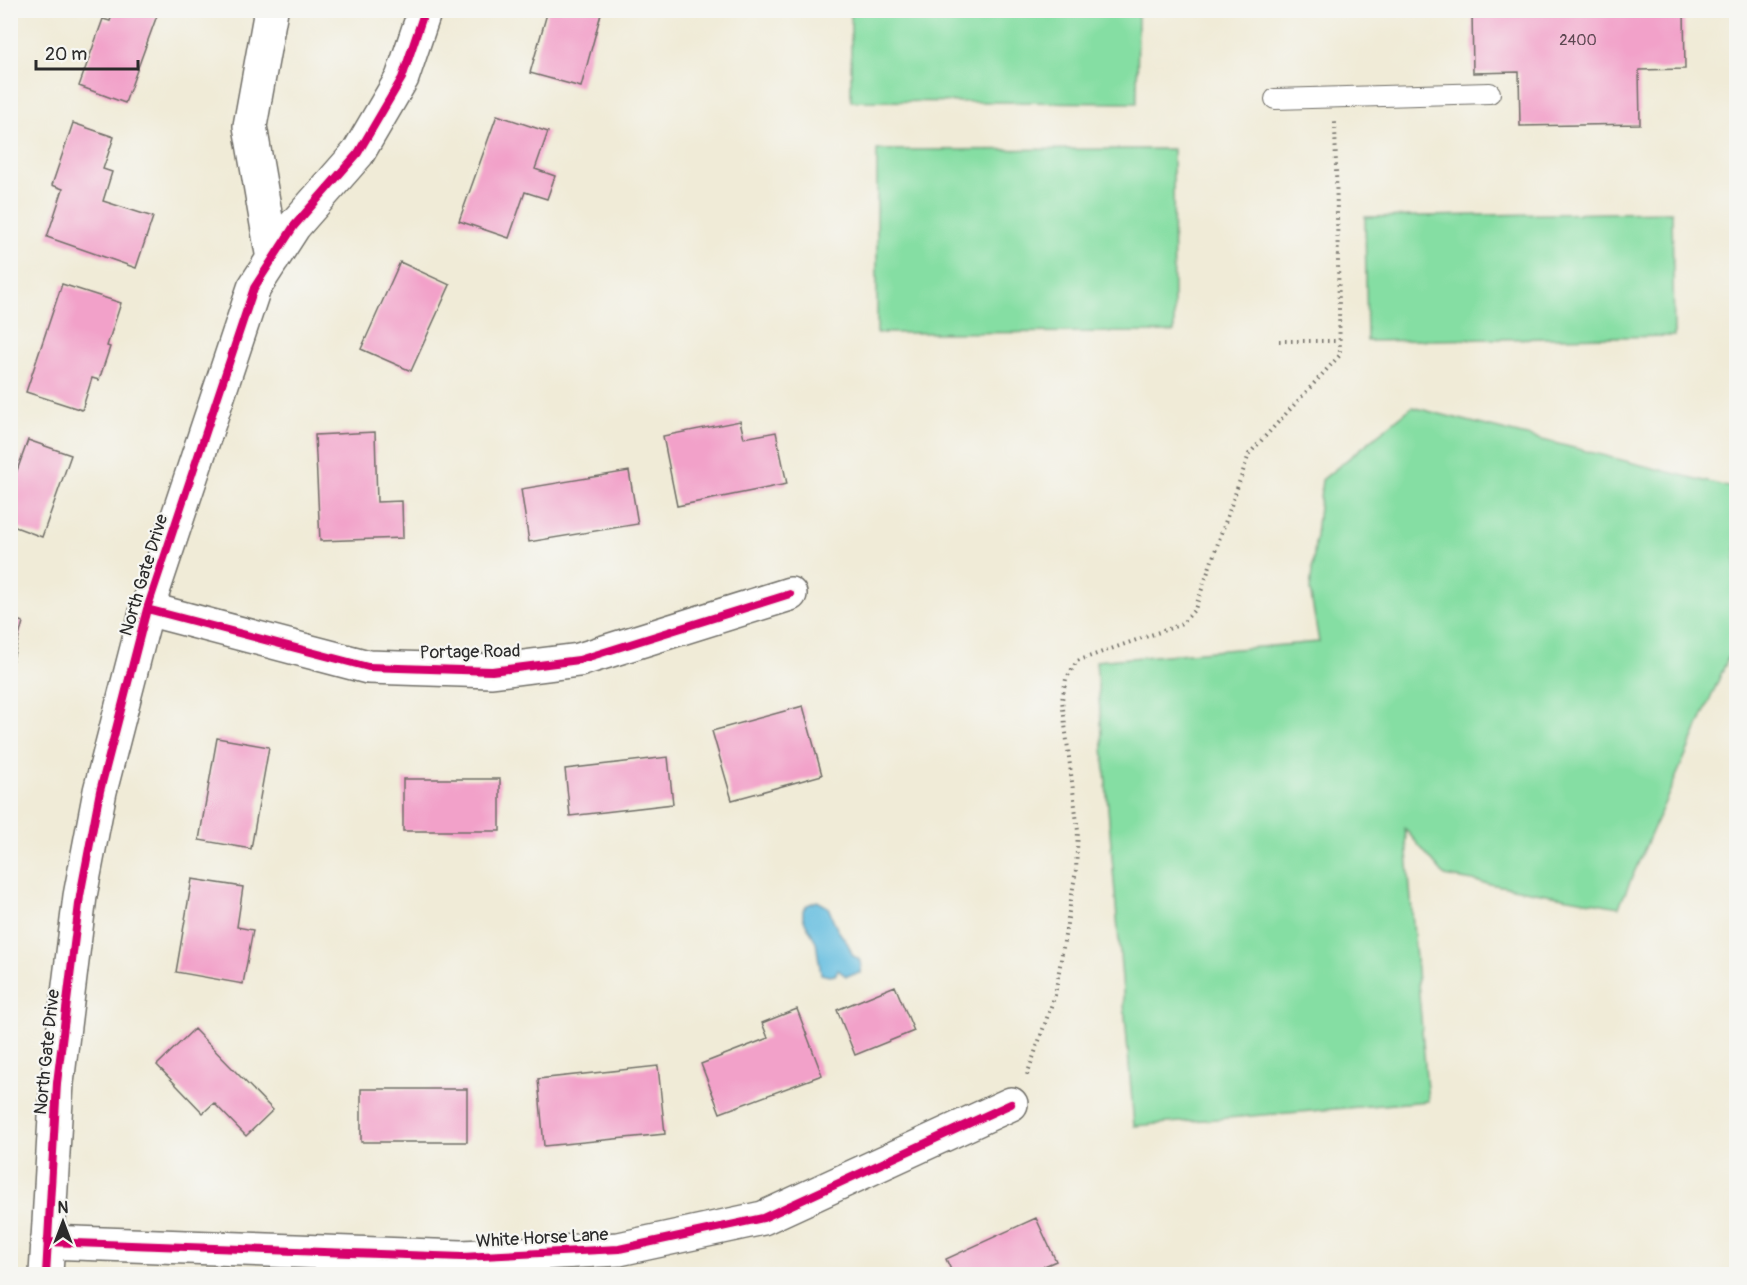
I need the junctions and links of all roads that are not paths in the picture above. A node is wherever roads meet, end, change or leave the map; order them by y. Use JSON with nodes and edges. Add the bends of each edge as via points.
{"nodes":[{"id":1,"x":272,"y":10,"type":"edge"},
{"id":2,"x":425,"y":10,"type":"edge"},
{"id":3,"x":1490,"y":93,"type":"dead end"},
{"id":4,"x":1275,"y":99,"type":"dead end"},
{"id":5,"x":273,"y":259,"type":"junction"},
{"id":6,"x":790,"y":594,"type":"dead end"},
{"id":7,"x":147,"y":609,"type":"junction"},
{"id":8,"x":1011,"y":1104,"type":"road end"},
{"id":9,"x":47,"y":1242,"type":"junction"},
{"id":10,"x":46,"y":1275,"type":"edge"}],
"edges":[{"from":1,"to":5,"type":"street","via":[[250,126]]},
{"from":2,"to":5,"type":"street","name":"North Gate Drive","via":[[402,78],[358,153],[294,226]]},
{"from":3,"to":4,"type":"lane"},
{"from":5,"to":7,"type":"street","name":"North Gate Drive","via":[[254,288]]},
{"from":6,"to":7,"type":"street","name":"Portage Road","via":[[579,660],[492,671],[368,667]]},
{"from":7,"to":9,"type":"street","name":"North Gate Drive","via":[[100,791],[80,896],[57,1083]]},
{"from":8,"to":9,"type":"street","name":"White Horse Lane","via":[[763,1218],[619,1249],[462,1257]]},
{"from":9,"to":10,"type":"street","name":"North Gate Drive"}]}
